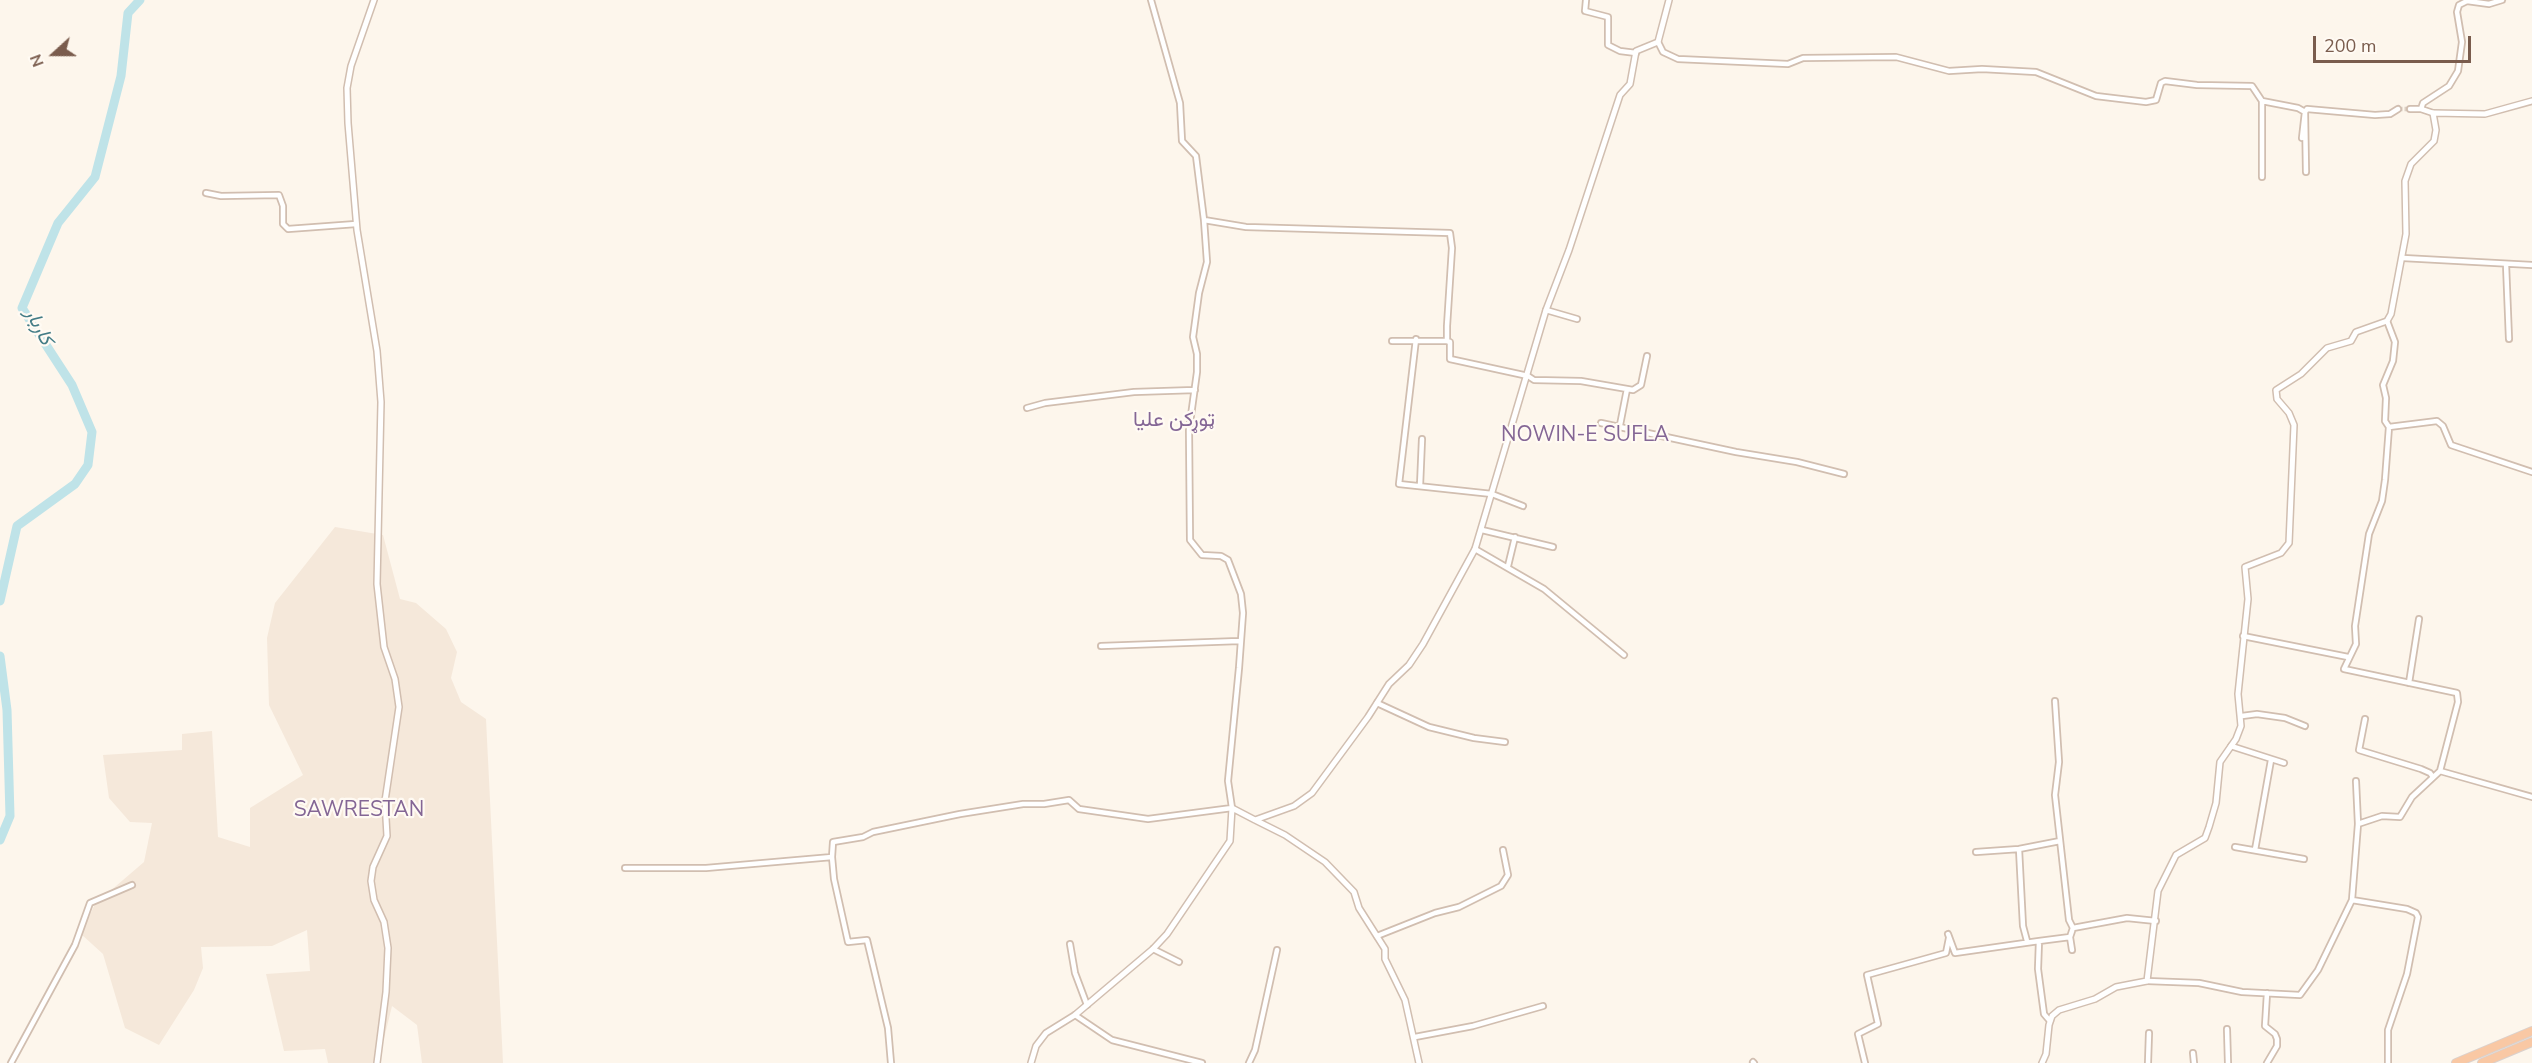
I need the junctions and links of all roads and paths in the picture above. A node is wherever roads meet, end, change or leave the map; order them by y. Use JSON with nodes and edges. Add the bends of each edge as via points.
{"nodes":[{"id":1,"x":374,"y":0,"type":"edge"},
{"id":2,"x":1151,"y":0,"type":"edge"},
{"id":3,"x":1586,"y":0,"type":"edge"},
{"id":4,"x":1669,"y":0,"type":"edge"},
{"id":5,"x":2502,"y":0,"type":"edge"},
{"id":6,"x":1658,"y":42,"type":"junction"},
{"id":7,"x":1636,"y":53,"type":"junction"},
{"id":8,"x":2262,"y":100,"type":"junction"},
{"id":9,"x":2532,"y":101,"type":"edge"},
{"id":10,"x":2421,"y":108,"type":"junction"},
{"id":11,"x":2398,"y":109,"type":"tunnel mouth"},
{"id":12,"x":2410,"y":109,"type":"tunnel mouth"},
{"id":13,"x":2305,"y":112,"type":"junction"},
{"id":14,"x":2433,"y":113,"type":"junction"},
{"id":15,"x":2302,"y":138,"type":"dead end"},
{"id":16,"x":2306,"y":172,"type":"dead end"},
{"id":17,"x":2262,"y":177,"type":"dead end"},
{"id":18,"x":206,"y":193,"type":"dead end"},
{"id":19,"x":1204,"y":220,"type":"junction"},
{"id":20,"x":356,"y":224,"type":"junction"},
{"id":21,"x":2403,"y":258,"type":"junction"},
{"id":22,"x":2506,"y":264,"type":"junction"},
{"id":23,"x":2532,"y":265,"type":"edge"},
{"id":24,"x":1546,"y":310,"type":"junction"},
{"id":25,"x":1576,"y":319,"type":"dead end"},
{"id":26,"x":2387,"y":321,"type":"junction"},
{"id":27,"x":1416,"y":339,"type":"junction"},
{"id":28,"x":2509,"y":339,"type":"dead end"},
{"id":29,"x":1392,"y":341,"type":"dead end"},
{"id":30,"x":1447,"y":341,"type":"junction"},
{"id":31,"x":1647,"y":356,"type":"dead end"},
{"id":32,"x":1528,"y":376,"type":"junction"},
{"id":33,"x":1641,"y":386,"type":"junction"},
{"id":34,"x":1648,"y":388,"type":"dead end"},
{"id":35,"x":1626,"y":389,"type":"junction"},
{"id":36,"x":1195,"y":390,"type":"junction"},
{"id":37,"x":1027,"y":408,"type":"dead end"},
{"id":38,"x":1601,"y":423,"type":"dead end"},
{"id":39,"x":1620,"y":425,"type":"junction"},
{"id":40,"x":2389,"y":427,"type":"junction"},
{"id":41,"x":1422,"y":439,"type":"dead end"},
{"id":42,"x":2532,"y":472,"type":"edge"},
{"id":43,"x":1844,"y":474,"type":"dead end"},
{"id":44,"x":1420,"y":486,"type":"junction"},
{"id":45,"x":1492,"y":494,"type":"junction"},
{"id":46,"x":1524,"y":506,"type":"dead end"},
{"id":47,"x":1482,"y":530,"type":"junction"},
{"id":48,"x":1515,"y":537,"type":"junction"},
{"id":49,"x":1553,"y":547,"type":"dead end"},
{"id":50,"x":1475,"y":549,"type":"junction"},
{"id":51,"x":1508,"y":566,"type":"junction"},
{"id":52,"x":2419,"y":619,"type":"dead end"},
{"id":53,"x":2244,"y":636,"type":"junction"},
{"id":54,"x":1239,"y":641,"type":"junction"},
{"id":55,"x":1101,"y":646,"type":"dead end"},
{"id":56,"x":1624,"y":655,"type":"dead end"},
{"id":57,"x":2348,"y":657,"type":"junction"},
{"id":58,"x":2409,"y":683,"type":"junction"},
{"id":59,"x":2055,"y":701,"type":"dead end"},
{"id":60,"x":1377,"y":703,"type":"junction"},
{"id":61,"x":2242,"y":716,"type":"junction"},
{"id":62,"x":2365,"y":718,"type":"dead end"},
{"id":63,"x":2305,"y":726,"type":"dead end"},
{"id":64,"x":1504,"y":742,"type":"dead end"},
{"id":65,"x":2231,"y":746,"type":"junction"},
{"id":66,"x":2271,"y":760,"type":"junction"},
{"id":67,"x":2284,"y":763,"type":"dead end"},
{"id":68,"x":2440,"y":771,"type":"junction"},
{"id":69,"x":2433,"y":777,"type":"junction"},
{"id":70,"x":2356,"y":781,"type":"dead end"},
{"id":71,"x":2532,"y":797,"type":"edge"},
{"id":72,"x":1232,"y":808,"type":"junction"},
{"id":73,"x":1255,"y":820,"type":"junction"},
{"id":74,"x":2358,"y":824,"type":"junction"},
{"id":75,"x":2060,"y":840,"type":"junction"},
{"id":76,"x":2235,"y":847,"type":"dead end"},
{"id":77,"x":2019,"y":849,"type":"junction"},
{"id":78,"x":1503,"y":850,"type":"dead end"},
{"id":79,"x":2255,"y":850,"type":"junction"},
{"id":80,"x":1976,"y":852,"type":"dead end"},
{"id":81,"x":832,"y":857,"type":"junction"},
{"id":82,"x":2304,"y":859,"type":"dead end"},
{"id":83,"x":625,"y":868,"type":"dead end"},
{"id":84,"x":132,"y":885,"type":"dead end"},
{"id":85,"x":2352,"y":900,"type":"junction"},
{"id":86,"x":2156,"y":921,"type":"junction"},
{"id":87,"x":2073,"y":928,"type":"junction"},
{"id":88,"x":1377,"y":936,"type":"junction"},
{"id":89,"x":2070,"y":937,"type":"junction"},
{"id":90,"x":2027,"y":941,"type":"junction"},
{"id":91,"x":2038,"y":941,"type":"junction"},
{"id":92,"x":1070,"y":944,"type":"dead end"},
{"id":93,"x":1153,"y":950,"type":"junction"},
{"id":94,"x":1277,"y":950,"type":"dead end"},
{"id":95,"x":2072,"y":950,"type":"dead end"},
{"id":96,"x":1179,"y":962,"type":"dead end"},
{"id":97,"x":2147,"y":981,"type":"junction"},
{"id":98,"x":2266,"y":993,"type":"junction"},
{"id":99,"x":1087,"y":1005,"type":"junction"},
{"id":100,"x":1544,"y":1006,"type":"dead end"},
{"id":101,"x":1075,"y":1015,"type":"junction"},
{"id":102,"x":2050,"y":1021,"type":"junction"},
{"id":103,"x":2227,"y":1029,"type":"dead end"},
{"id":104,"x":2532,"y":1031,"type":"edge"},
{"id":105,"x":2149,"y":1033,"type":"dead end"},
{"id":106,"x":1415,"y":1037,"type":"junction"},
{"id":107,"x":2532,"y":1042,"type":"edge"},
{"id":108,"x":2193,"y":1053,"type":"dead end"},
{"id":109,"x":11,"y":1063,"type":"edge"},
{"id":110,"x":376,"y":1063,"type":"edge"},
{"id":111,"x":891,"y":1063,"type":"edge"},
{"id":112,"x":1031,"y":1063,"type":"edge"},
{"id":113,"x":1202,"y":1063,"type":"edge"},
{"id":114,"x":1249,"y":1063,"type":"edge"},
{"id":115,"x":1419,"y":1063,"type":"edge"},
{"id":116,"x":1865,"y":1063,"type":"edge"},
{"id":117,"x":2042,"y":1063,"type":"edge"},
{"id":118,"x":2148,"y":1063,"type":"edge"},
{"id":119,"x":2194,"y":1063,"type":"edge"},
{"id":120,"x":2228,"y":1063,"type":"edge"},
{"id":121,"x":2267,"y":1063,"type":"edge"},
{"id":122,"x":2388,"y":1063,"type":"edge"},
{"id":123,"x":2456,"y":1063,"type":"edge"},
{"id":124,"x":2482,"y":1063,"type":"edge"}],
"edges":[{"from":1,"to":20,"type":"street","via":[[347,88]]},
{"from":2,"to":19,"type":"street","via":[[1180,103],[1182,141],[1196,156]]},
{"from":3,"to":7,"type":"street","via":[[1585,11],[1608,17],[1608,45]]},
{"from":4,"to":6,"type":"street"},
{"from":5,"to":10,"type":"street","via":[[2489,4],[2467,1],[2459,5],[2462,42],[2458,71],[2449,86]]},
{"from":6,"to":7,"type":"street"},
{"from":6,"to":8,"type":"street","via":[[1663,52],[1678,59],[1788,64],[1803,58],[1896,57],[1949,71],[2036,72],[2109,99],[2153,102],[2164,81],[2252,86]]},
{"from":7,"to":24,"type":"street","via":[[1630,84],[1620,95]]},
{"from":8,"to":13,"type":"street"},
{"from":8,"to":17,"type":"street"},
{"from":9,"to":14,"type":"street","via":[[2485,114]]},
{"from":10,"to":12,"type":"street"},
{"from":10,"to":14,"type":"street"},
{"from":11,"to":13,"type":"street","via":[[2375,115],[2307,109]]},
{"from":13,"to":15,"type":"street"},
{"from":13,"to":16,"type":"street"},
{"from":14,"to":21,"type":"street","via":[[2434,141],[2411,164],[2405,181]]},
{"from":18,"to":20,"type":"street","via":[[279,195],[283,224],[288,229]]},
{"from":19,"to":30,"type":"street","via":[[1246,227],[1450,233]]},
{"from":19,"to":36,"type":"street","via":[[1207,262],[1198,293],[1193,337],[1197,354]]},
{"from":20,"to":110,"type":"street","via":[[377,351],[381,402],[377,584],[384,647],[399,707],[385,801],[387,836],[371,881],[388,948]]},
{"from":21,"to":22,"type":"street"},
{"from":21,"to":26,"type":"street"},
{"from":22,"to":23,"type":"street"},
{"from":22,"to":28,"type":"street"},
{"from":24,"to":25,"type":"street"},
{"from":24,"to":32,"type":"street"},
{"from":26,"to":40,"type":"street","via":[[2395,342],[2384,385],[2385,421]]},
{"from":26,"to":53,"type":"street","via":[[2360,330],[2351,341],[2328,348],[2301,374],[2276,390],[2277,399],[2294,425],[2290,537],[2281,553],[2245,567],[2248,599]]},
{"from":27,"to":29,"type":"street"},
{"from":27,"to":30,"type":"street"},
{"from":27,"to":44,"type":"street","via":[[1399,484]]},
{"from":30,"to":32,"type":"street","via":[[1450,359]]},
{"from":31,"to":33,"type":"street"},
{"from":32,"to":35,"type":"street","via":[[1534,380],[1581,381]]},
{"from":32,"to":45,"type":"street"},
{"from":33,"to":34,"type":"street"},
{"from":33,"to":35,"type":"street"},
{"from":35,"to":39,"type":"street"},
{"from":36,"to":37,"type":"street","via":[[1134,392]]},
{"from":36,"to":54,"type":"street","via":[[1189,430],[1190,540],[1202,555],[1228,560],[1234,572],[1243,613]]},
{"from":38,"to":39,"type":"street"},
{"from":39,"to":43,"type":"street"},
{"from":40,"to":42,"type":"street","via":[[2437,421],[2451,445]]},
{"from":40,"to":57,"type":"street","via":[[2382,501],[2370,534],[2356,644]]},
{"from":41,"to":44,"type":"street"},
{"from":44,"to":45,"type":"street"},
{"from":45,"to":46,"type":"street"},
{"from":45,"to":47,"type":"street"},
{"from":47,"to":48,"type":"street"},
{"from":47,"to":50,"type":"street"},
{"from":48,"to":49,"type":"street"},
{"from":48,"to":51,"type":"street"},
{"from":50,"to":51,"type":"street"},
{"from":50,"to":60,"type":"street","via":[[1423,644]]},
{"from":51,"to":56,"type":"street","via":[[1544,589]]},
{"from":52,"to":58,"type":"street"},
{"from":53,"to":57,"type":"street"},
{"from":53,"to":61,"type":"street","via":[[2238,693]]},
{"from":54,"to":55,"type":"street"},
{"from":54,"to":72,"type":"street","via":[[1228,781]]},
{"from":57,"to":58,"type":"street","via":[[2344,669]]},
{"from":58,"to":68,"type":"street","via":[[2457,693]]},
{"from":59,"to":75,"type":"street","via":[[2059,762],[2055,795]]},
{"from":60,"to":64,"type":"street","via":[[1429,727]]},
{"from":60,"to":73,"type":"street","via":[[1312,793],[1294,806]]},
{"from":61,"to":63,"type":"street","via":[[2285,718]]},
{"from":61,"to":65,"type":"street"},
{"from":62,"to":69,"type":"street","via":[[2359,750],[2421,768]]},
{"from":65,"to":66,"type":"street"},
{"from":65,"to":86,"type":"street","via":[[2220,762],[2216,803],[2205,838],[2176,855],[2158,891]]},
{"from":66,"to":67,"type":"street"},
{"from":66,"to":79,"type":"street"},
{"from":68,"to":69,"type":"street"},
{"from":68,"to":71,"type":"street"},
{"from":69,"to":74,"type":"street","via":[[2412,797],[2400,817],[2382,816]]},
{"from":70,"to":74,"type":"street"},
{"from":72,"to":73,"type":"street"},
{"from":72,"to":81,"type":"street","via":[[1148,819],[1078,809],[1069,800],[1012,805],[833,842]]},
{"from":72,"to":93,"type":"street","via":[[1230,841],[1184,912]]},
{"from":73,"to":88,"type":"street","via":[[1325,862],[1354,891],[1359,908]]},
{"from":74,"to":85,"type":"street"},
{"from":75,"to":77,"type":"street"},
{"from":75,"to":87,"type":"street"},
{"from":76,"to":79,"type":"street"},
{"from":77,"to":80,"type":"street"},
{"from":77,"to":90,"type":"street"},
{"from":78,"to":88,"type":"street","via":[[1508,875],[1501,886],[1459,907]]},
{"from":79,"to":82,"type":"street"},
{"from":81,"to":83,"type":"street","via":[[706,868]]},
{"from":81,"to":111,"type":"street","via":[[848,942],[867,940],[888,1028]]},
{"from":84,"to":109,"type":"street","via":[[90,903],[75,945]]},
{"from":85,"to":98,"type":"street","via":[[2318,970],[2300,995]]},
{"from":85,"to":122,"type":"street","via":[[2407,909],[2418,917],[2407,974],[2388,1030]]},
{"from":86,"to":87,"type":"street","via":[[2127,918]]},
{"from":86,"to":97,"type":"street"},
{"from":87,"to":89,"type":"street"},
{"from":88,"to":106,"type":"street","via":[[1405,1000]]},
{"from":89,"to":91,"type":"street"},
{"from":89,"to":95,"type":"street"},
{"from":90,"to":91,"type":"street"},
{"from":90,"to":116,"type":"street","via":[[1955,953],[1949,936],[1946,953],[1867,975],[1878,1024],[1858,1034]]},
{"from":91,"to":102,"type":"street","via":[[2044,1014]]},
{"from":92,"to":99,"type":"street","via":[[1075,974]]},
{"from":93,"to":96,"type":"street"},
{"from":93,"to":99,"type":"street"},
{"from":94,"to":114,"type":"street"},
{"from":97,"to":98,"type":"street","via":[[2199,983]]},
{"from":97,"to":102,"type":"street","via":[[2116,987],[2095,999],[2059,1010]]},
{"from":98,"to":121,"type":"street","via":[[2265,1026],[2277,1039]]},
{"from":99,"to":101,"type":"street"},
{"from":100,"to":106,"type":"street"},
{"from":101,"to":112,"type":"street","via":[[1046,1033],[1036,1046]]},
{"from":101,"to":113,"type":"street","via":[[1112,1040]]},
{"from":102,"to":117,"type":"street"},
{"from":103,"to":120,"type":"street"},
{"from":104,"to":123,"type":"highway"},
{"from":105,"to":118,"type":"street"},
{"from":106,"to":115,"type":"street"},
{"from":107,"to":124,"type":"highway"},
{"from":108,"to":119,"type":"street"}]}
